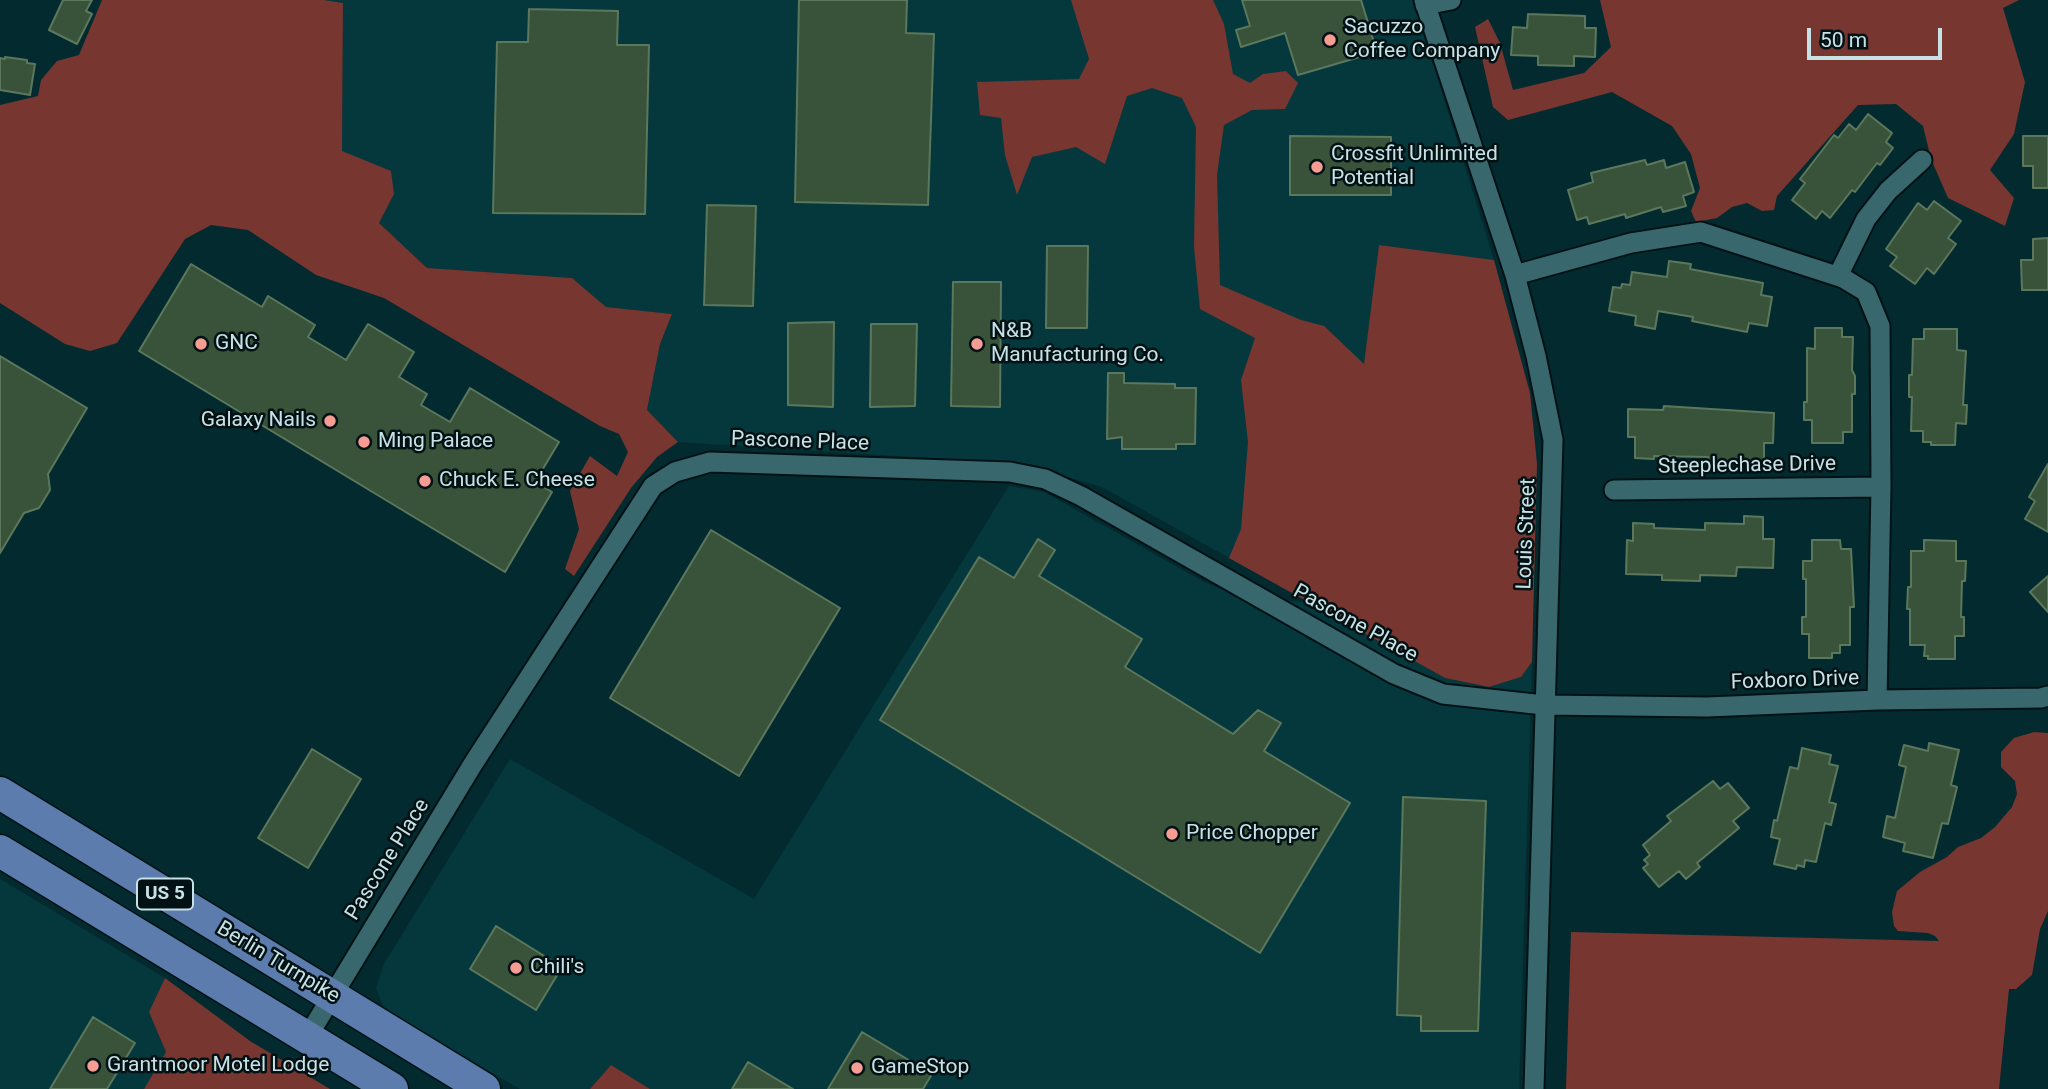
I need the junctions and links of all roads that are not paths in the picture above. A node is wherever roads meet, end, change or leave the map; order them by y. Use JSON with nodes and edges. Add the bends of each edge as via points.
{"nodes":[{"id":1,"x":1451,"y":0,"type":"edge"},
{"id":2,"x":1424,"y":2,"type":"edge"},
{"id":3,"x":1922,"y":160,"type":"dead end"},
{"id":4,"x":1515,"y":275,"type":"junction"},
{"id":5,"x":1838,"y":276,"type":"junction"},
{"id":6,"x":1881,"y":487,"type":"junction"},
{"id":7,"x":1614,"y":490,"type":"dead end"},
{"id":8,"x":2048,"y":696,"type":"edge"},
{"id":9,"x":1877,"y":700,"type":"junction"},
{"id":10,"x":1544,"y":705,"type":"junction"},
{"id":11,"x":0,"y":793,"type":"edge"},
{"id":12,"x":0,"y":851,"type":"edge"},
{"id":13,"x":331,"y":996,"type":"junction"},
{"id":14,"x":307,"y":1036,"type":"junction"},
{"id":15,"x":393,"y":1089,"type":"edge"},
{"id":16,"x":484,"y":1089,"type":"edge"},
{"id":17,"x":1534,"y":1089,"type":"edge"}],
"edges":[{"from":1,"to":2,"type":"street"},
{"from":2,"to":4,"type":"street","name":"Louis Street"},
{"from":3,"to":5,"type":"street","via":[[1866,219]]},
{"from":4,"to":5,"type":"street","via":[[1632,243],[1701,232]]},
{"from":4,"to":10,"type":"street","name":"Louis Street","via":[[1553,440]]},
{"from":5,"to":6,"type":"street","via":[[1866,292],[1880,326]]},
{"from":6,"to":7,"type":"street","name":"Steeplechase Drive"},
{"from":6,"to":9,"type":"street"},
{"from":8,"to":9,"type":"street","name":"Foxboro Drive"},
{"from":9,"to":10,"type":"street","name":"Foxboro Drive","via":[[1707,707]]},
{"from":10,"to":13,"type":"street","name":"Pascone Place","via":[[1443,694],[1394,674],[1045,478],[1010,472],[710,463],[675,472],[653,486],[473,764]]},
{"from":10,"to":17,"type":"street","name":"Louis Street"},
{"from":11,"to":13,"type":"highway","name":"Berlin Turnpike","number":"US 5"},
{"from":12,"to":14,"type":"highway","number":"US 5"},
{"from":13,"to":14,"type":"street","name":"Pascone Place"},
{"from":13,"to":16,"type":"highway","name":"Berlin Turnpike","number":"US 5"},
{"from":14,"to":15,"type":"highway","number":"US 5"}]}
